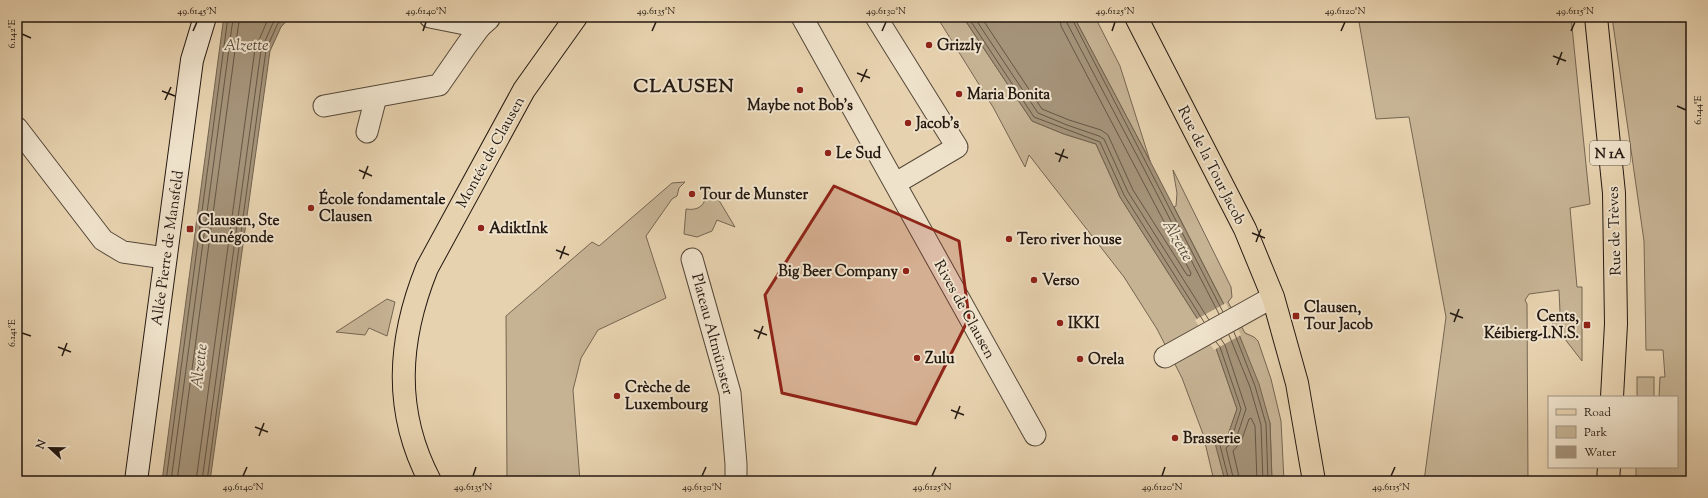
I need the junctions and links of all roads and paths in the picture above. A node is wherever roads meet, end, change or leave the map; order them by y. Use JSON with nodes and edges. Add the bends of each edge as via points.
{"nodes":[{"id":1,"x":205,"y":17,"type":"edge"},
{"id":2,"x":430,"y":17,"type":"edge"},
{"id":3,"x":576,"y":17,"type":"edge"},
{"id":4,"x":802,"y":17,"type":"edge"},
{"id":5,"x":876,"y":17,"type":"edge"},
{"id":6,"x":1136,"y":17,"type":"edge"},
{"id":7,"x":1596,"y":17,"type":"edge"},
{"id":8,"x":486,"y":22,"type":"edge"},
{"id":9,"x":376,"y":97,"type":"junction"},
{"id":10,"x":324,"y":106,"type":"dead end"},
{"id":11,"x":17,"y":128,"type":"edge"},
{"id":12,"x":367,"y":132,"type":"dead end"},
{"id":13,"x":896,"y":183,"type":"junction"},
{"id":14,"x":165,"y":258,"type":"junction"},
{"id":15,"x":692,"y":259,"type":"dead end"},
{"id":16,"x":1273,"y":297,"type":"junction"},
{"id":17,"x":1165,"y":357,"type":"dead end"},
{"id":18,"x":1612,"y":396,"type":"edge"},
{"id":19,"x":1035,"y":435,"type":"dead end"},
{"id":20,"x":1609,"y":468,"type":"edge"},
{"id":21,"x":136,"y":481,"type":"edge"},
{"id":22,"x":430,"y":481,"type":"edge"},
{"id":23,"x":736,"y":481,"type":"edge"},
{"id":24,"x":1314,"y":481,"type":"edge"},
{"id":25,"x":1608,"y":481,"type":"edge"}],
"edges":[{"from":1,"to":14,"type":"main road","name":"Allée Pierre de Mansfeld","via":[[192,60]]},
{"from":2,"to":8,"type":"street"},
{"from":3,"to":22,"type":"main road","name":"Montée de Clausen","via":[[524,90],[427,268],[418,290],[409,324],[404,359],[404,392],[410,432]]},
{"from":4,"to":13,"type":"street","name":"Rives de Clausen"},
{"from":5,"to":13,"type":"street","via":[[957,147]]},
{"from":6,"to":16,"type":"main road","name":"Rue de la Tour Jacob","via":[[1245,229]]},
{"from":7,"to":18,"type":"main road","name":"Rue de Trèves","number":"N 1A","via":[[1614,193],[1616,324]]},
{"from":8,"to":9,"type":"street","via":[[439,85]]},
{"from":9,"to":10,"type":"street"},
{"from":9,"to":12,"type":"street"},
{"from":11,"to":14,"type":"street","via":[[103,240],[123,252]]},
{"from":13,"to":19,"type":"street","name":"Rives de Clausen"},
{"from":14,"to":21,"type":"main road","name":"Allée Pierre de Mansfeld"},
{"from":15,"to":23,"type":"street","name":"Plateau Altmünster","via":[[730,393]]},
{"from":16,"to":17,"type":"street"},
{"from":16,"to":24,"type":"main road","name":"Rue de la Tour Jacob","via":[[1297,382]]},
{"from":20,"to":25,"type":"main road"}]}
